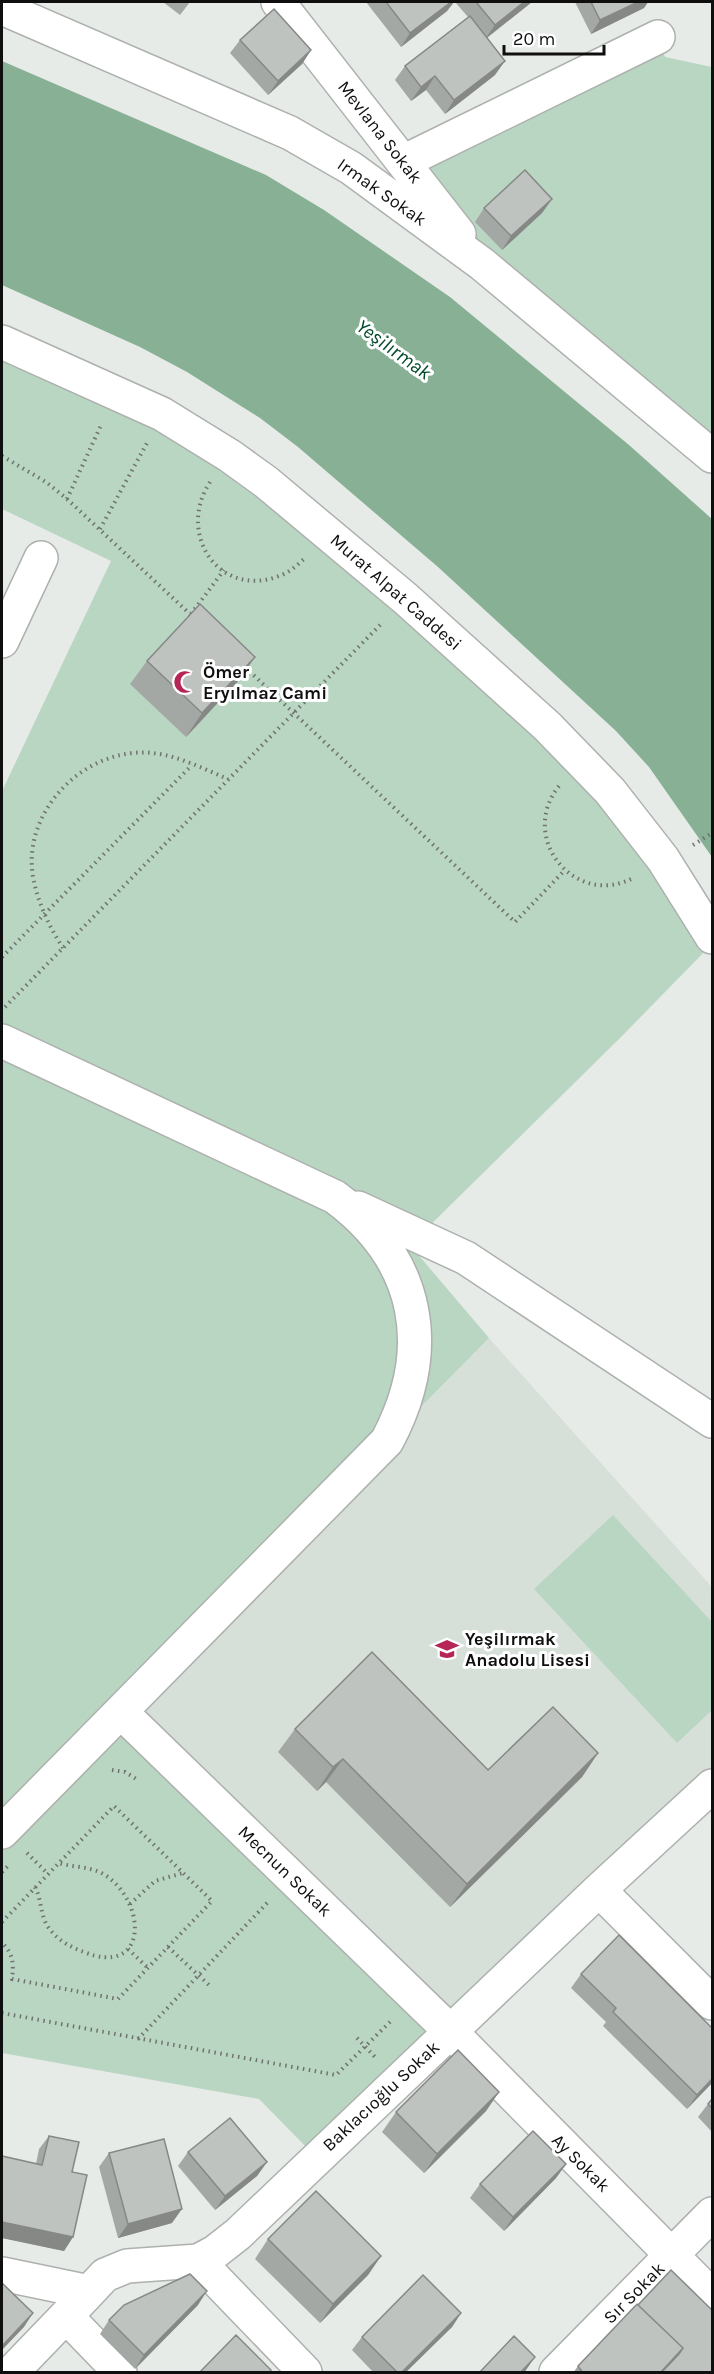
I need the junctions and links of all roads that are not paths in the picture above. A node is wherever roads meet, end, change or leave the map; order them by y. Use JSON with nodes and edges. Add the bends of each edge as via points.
{"nodes":[{"id":1,"x":278,"y":2,"type":"edge"},
{"id":2,"x":2,"y":8,"type":"edge"},
{"id":3,"x":658,"y":37,"type":"dead end"},
{"id":4,"x":403,"y":162,"type":"junction"},
{"id":5,"x":482,"y":264,"type":"junction"},
{"id":6,"x":2,"y":342,"type":"edge"},
{"id":7,"x":698,"y":431,"type":"edge"},
{"id":8,"x":712,"y":456,"type":"edge"},
{"id":9,"x":41,"y":558,"type":"dead end"},
{"id":10,"x":2,"y":641,"type":"edge"},
{"id":11,"x":712,"y":937,"type":"edge"},
{"id":12,"x":2,"y":1041,"type":"edge"},
{"id":13,"x":335,"y":1197,"type":"junction"},
{"id":14,"x":712,"y":1421,"type":"edge"},
{"id":15,"x":121,"y":1712,"type":"junction"},
{"id":16,"x":712,"y":1786,"type":"edge"},
{"id":17,"x":9,"y":1844,"type":"edge"},
{"id":18,"x":599,"y":1890,"type":"junction"},
{"id":19,"x":712,"y":2003,"type":"edge"},
{"id":20,"x":450,"y":2031,"type":"junction"},
{"id":21,"x":712,"y":2214,"type":"edge"},
{"id":22,"x":672,"y":2255,"type":"junction"},
{"id":23,"x":198,"y":2261,"type":"junction"},
{"id":24,"x":2,"y":2274,"type":"edge"},
{"id":25,"x":89,"y":2292,"type":"junction"},
{"id":26,"x":712,"y":2296,"type":"edge"},
{"id":27,"x":66,"y":2316,"type":"junction"},
{"id":28,"x":12,"y":2373,"type":"edge"},
{"id":29,"x":120,"y":2373,"type":"edge"},
{"id":30,"x":305,"y":2373,"type":"edge"},
{"id":31,"x":556,"y":2373,"type":"edge"}],
"edges":[{"from":1,"to":4,"type":"street","name":"Mevlana Sokak"},
{"from":2,"to":5,"type":"street","name":"Irmak Sokak","via":[[290,133],[351,168]]},
{"from":3,"to":4,"type":"street"},
{"from":4,"to":5,"type":"street","name":"Mevlana Sokak"},
{"from":5,"to":7,"type":"street","name":"Irmak Sokak"},
{"from":6,"to":11,"type":"street","name":"Murat Alpat Caddesi","via":[[162,414],[230,456],[330,535],[406,599],[583,762],[663,859]]},
{"from":7,"to":8,"type":"street","name":"Irmak Sokak"},
{"from":9,"to":10,"type":"street"},
{"from":12,"to":13,"type":"street"},
{"from":13,"to":14,"type":"street","via":[[466,1258]]},
{"from":13,"to":15,"type":"street","via":[[357,1213],[392,1257],[411,1308],[414,1363],[400,1417],[387,1441]]},
{"from":15,"to":17,"type":"street"},
{"from":15,"to":20,"type":"street","name":"Mecnun Sokak"},
{"from":16,"to":18,"type":"street","name":"Baklacıoğlu Sokak"},
{"from":18,"to":19,"type":"street"},
{"from":18,"to":20,"type":"street","name":"Baklacıoğlu Sokak"},
{"from":20,"to":22,"type":"street","name":"Ay Sokak"},
{"from":20,"to":23,"type":"street","name":"Baklacıoğlu Sokak","via":[[238,2234]]},
{"from":21,"to":22,"type":"street","name":"Sır Sokak"},
{"from":22,"to":26,"type":"street","name":"Ay Sokak"},
{"from":22,"to":31,"type":"street","name":"Sır Sokak"},
{"from":23,"to":25,"type":"street","name":"Baklacıoğlu Sokak","via":[[127,2266],[105,2275]]},
{"from":23,"to":30,"type":"street"},
{"from":24,"to":25,"type":"street"},
{"from":25,"to":27,"type":"street","name":"Baklacıoğlu Sokak"},
{"from":27,"to":28,"type":"street","name":"Baklacıoğlu Sokak"},
{"from":27,"to":29,"type":"street"}]}
